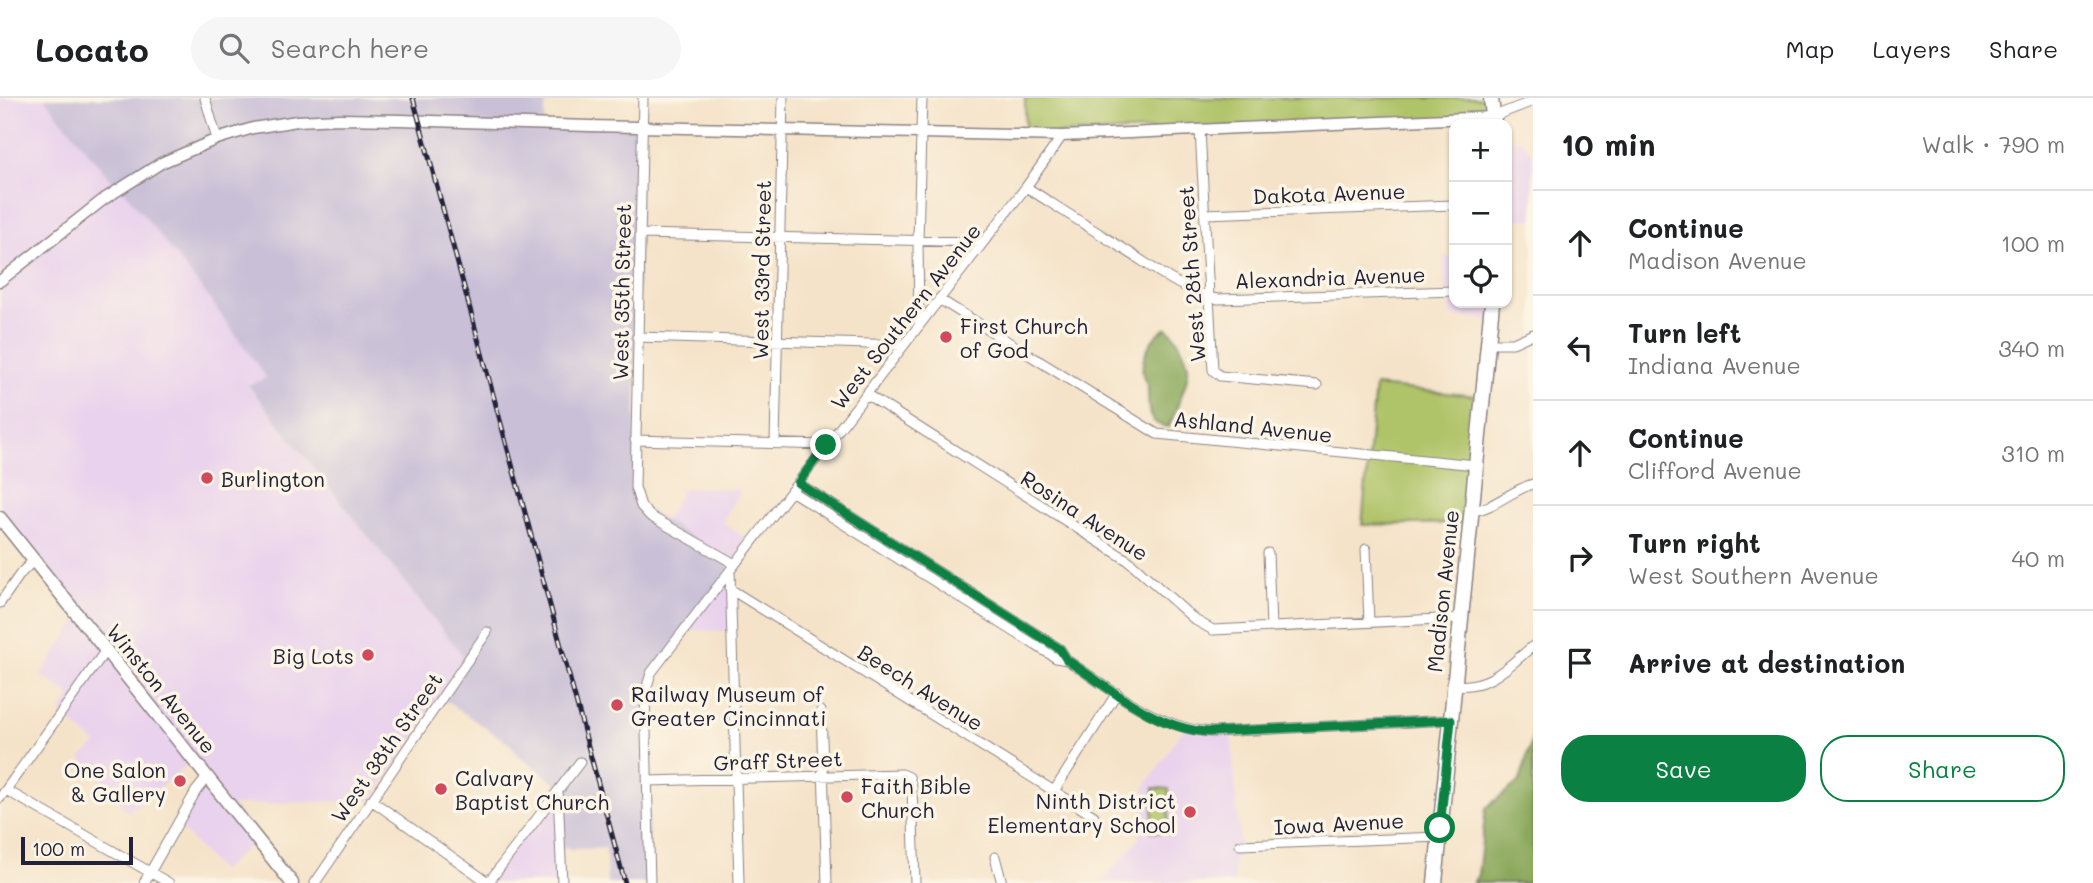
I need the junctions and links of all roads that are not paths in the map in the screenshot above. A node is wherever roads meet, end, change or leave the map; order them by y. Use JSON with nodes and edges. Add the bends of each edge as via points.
{"nodes":[{"id":1,"x":205,"y":98,"type":"edge"},
{"id":2,"x":643,"y":98,"type":"edge"},
{"id":3,"x":783,"y":98,"type":"edge"},
{"id":4,"x":922,"y":98,"type":"edge"},
{"id":5,"x":1491,"y":98,"type":"edge"},
{"id":6,"x":1533,"y":101,"type":"edge"},
{"id":7,"x":1493,"y":119,"type":"edge"},
{"id":8,"x":1495,"y":119,"type":"edge"},
{"id":9,"x":1449,"y":122,"type":"edge"},
{"id":10,"x":642,"y":127,"type":"junction"},
{"id":11,"x":782,"y":130,"type":"junction"},
{"id":12,"x":1200,"y":130,"type":"junction"},
{"id":13,"x":922,"y":133,"type":"junction"},
{"id":14,"x":1062,"y":136,"type":"junction"},
{"id":15,"x":217,"y":139,"type":"junction"},
{"id":16,"x":1026,"y":187,"type":"junction"},
{"id":17,"x":1449,"y":205,"type":"edge"},
{"id":18,"x":1205,"y":214,"type":"junction"},
{"id":19,"x":640,"y":234,"type":"junction"},
{"id":20,"x":779,"y":236,"type":"junction"},
{"id":21,"x":918,"y":240,"type":"junction"},
{"id":22,"x":983,"y":242,"type":"junction"},
{"id":23,"x":0,"y":282,"type":"edge"},
{"id":24,"x":1449,"y":291,"type":"edge"},
{"id":25,"x":1208,"y":297,"type":"junction"},
{"id":26,"x":939,"y":299,"type":"junction"},
{"id":27,"x":1492,"y":308,"type":"edge"},
{"id":28,"x":919,"y":326,"type":"junction"},
{"id":29,"x":1533,"y":334,"type":"edge"},
{"id":30,"x":637,"y":337,"type":"junction"},
{"id":31,"x":778,"y":340,"type":"junction"},
{"id":32,"x":1488,"y":343,"type":"junction"},
{"id":33,"x":903,"y":345,"type":"junction"},
{"id":34,"x":1317,"y":386,"type":"dead end"},
{"id":35,"x":866,"y":394,"type":"junction"},
{"id":36,"x":635,"y":440,"type":"junction"},
{"id":37,"x":775,"y":443,"type":"junction"},
{"id":38,"x":826,"y":445,"type":"junction"},
{"id":39,"x":1476,"y":464,"type":"junction"},
{"id":40,"x":798,"y":483,"type":"junction"},
{"id":41,"x":1533,"y":484,"type":"edge"},
{"id":42,"x":791,"y":491,"type":"junction"},
{"id":43,"x":1471,"y":511,"type":"junction"},
{"id":44,"x":0,"y":518,"type":"edge"},
{"id":45,"x":1366,"y":549,"type":"dead end"},
{"id":46,"x":1268,"y":553,"type":"dead end"},
{"id":47,"x":34,"y":560,"type":"junction"},
{"id":48,"x":733,"y":568,"type":"junction"},
{"id":49,"x":730,"y":589,"type":"junction"},
{"id":50,"x":0,"y":603,"type":"edge"},
{"id":51,"x":1460,"y":618,"type":"junction"},
{"id":52,"x":1369,"y":622,"type":"junction"},
{"id":53,"x":1271,"y":627,"type":"junction"},
{"id":54,"x":487,"y":632,"type":"dead end"},
{"id":55,"x":1533,"y":646,"type":"edge"},
{"id":56,"x":106,"y":650,"type":"junction"},
{"id":57,"x":1067,"y":660,"type":"junction"},
{"id":58,"x":1454,"y":685,"type":"junction"},
{"id":59,"x":1117,"y":693,"type":"junction"},
{"id":60,"x":821,"y":711,"type":"dead end"},
{"id":61,"x":1451,"y":720,"type":"junction"},
{"id":62,"x":580,"y":762,"type":"dead end"},
{"id":63,"x":208,"y":776,"type":"junction"},
{"id":64,"x":823,"y":776,"type":"junction"},
{"id":65,"x":736,"y":779,"type":"junction"},
{"id":66,"x":648,"y":781,"type":"junction"},
{"id":67,"x":558,"y":791,"type":"junction"},
{"id":68,"x":1054,"y":791,"type":"junction"},
{"id":69,"x":3,"y":794,"type":"edge"},
{"id":70,"x":371,"y":800,"type":"junction"},
{"id":71,"x":1094,"y":816,"type":"dead end"},
{"id":72,"x":1439,"y":836,"type":"junction"},
{"id":73,"x":1240,"y":845,"type":"dead end"},
{"id":74,"x":995,"y":857,"type":"dead end"},
{"id":75,"x":150,"y":872,"type":"junction"},
{"id":76,"x":144,"y":883,"type":"edge"},
{"id":77,"x":169,"y":883,"type":"edge"},
{"id":78,"x":292,"y":883,"type":"edge"},
{"id":79,"x":315,"y":883,"type":"edge"},
{"id":80,"x":488,"y":883,"type":"edge"},
{"id":81,"x":562,"y":883,"type":"edge"},
{"id":82,"x":650,"y":883,"type":"edge"},
{"id":83,"x":738,"y":883,"type":"edge"},
{"id":84,"x":827,"y":883,"type":"edge"},
{"id":85,"x":915,"y":883,"type":"edge"},
{"id":86,"x":1002,"y":883,"type":"edge"},
{"id":87,"x":1435,"y":883,"type":"edge"}],
"edges":[{"from":1,"to":15,"type":"street"},
{"from":2,"to":10,"type":"street","name":"West 35th Street"},
{"from":3,"to":11,"type":"street","name":"West 33rd Street"},
{"from":4,"to":13,"type":"street"},
{"from":5,"to":7,"type":"main road"},
{"from":6,"to":8,"type":"street"},
{"from":9,"to":12,"type":"street"},
{"from":10,"to":11,"type":"street"},
{"from":10,"to":15,"type":"street","via":[[339,119],[253,128]]},
{"from":10,"to":19,"type":"street","name":"West 35th Street"},
{"from":11,"to":13,"type":"street"},
{"from":11,"to":20,"type":"street","name":"West 33rd Street"},
{"from":12,"to":14,"type":"street"},
{"from":12,"to":18,"type":"street","name":"West 28th Street"},
{"from":13,"to":14,"type":"street"},
{"from":13,"to":21,"type":"street"},
{"from":14,"to":16,"type":"street","name":"West Southern Avenue"},
{"from":15,"to":23,"type":"street","via":[[132,179]]},
{"from":16,"to":22,"type":"street","name":"West Southern Avenue"},
{"from":16,"to":25,"type":"street","via":[[1151,267]]},
{"from":17,"to":18,"type":"street","name":"Dakota Avenue"},
{"from":18,"to":25,"type":"street","name":"West 28th Street"},
{"from":19,"to":20,"type":"street"},
{"from":19,"to":30,"type":"street","name":"West 35th Street"},
{"from":20,"to":21,"type":"street"},
{"from":20,"to":31,"type":"street","name":"West 33rd Street"},
{"from":21,"to":22,"type":"street"},
{"from":21,"to":28,"type":"street"},
{"from":22,"to":26,"type":"street","name":"West Southern Avenue"},
{"from":24,"to":25,"type":"street","name":"Alexandria Avenue"},
{"from":25,"to":34,"type":"street","name":"West 28th Street","via":[[1213,370],[1220,376]]},
{"from":26,"to":28,"type":"street","name":"West Southern Avenue"},
{"from":26,"to":39,"type":"street","name":"Ashland Avenue","via":[[1157,434]]},
{"from":27,"to":32,"type":"main road","name":"Madison Avenue"},
{"from":28,"to":33,"type":"street","name":"West Southern Avenue"},
{"from":29,"to":32,"type":"street","via":[[1513,343]]},
{"from":30,"to":31,"type":"street"},
{"from":30,"to":36,"type":"street","name":"West 35th Street"},
{"from":31,"to":33,"type":"street"},
{"from":31,"to":37,"type":"street","name":"West 33rd Street"},
{"from":32,"to":39,"type":"main road","name":"Madison Avenue"},
{"from":33,"to":35,"type":"street","name":"West Southern Avenue"},
{"from":35,"to":38,"type":"street","name":"West Southern Avenue"},
{"from":35,"to":53,"type":"street","name":"Rosina Avenue","via":[[1129,561],[1206,627],[1219,631]]},
{"from":36,"to":37,"type":"street"},
{"from":36,"to":48,"type":"street","name":"West 35th Street","via":[[635,487],[641,506]]},
{"from":37,"to":38,"type":"street"},
{"from":38,"to":40,"type":"street","name":"West Southern Avenue"},
{"from":39,"to":43,"type":"main road","name":"Madison Avenue"},
{"from":40,"to":42,"type":"street","name":"West Southern Avenue"},
{"from":40,"to":57,"type":"street","via":[[1060,649]]},
{"from":41,"to":43,"type":"street","via":[[1488,508]]},
{"from":42,"to":48,"type":"street","name":"West Southern Avenue"},
{"from":42,"to":57,"type":"street","via":[[1056,658]]},
{"from":43,"to":51,"type":"main road","name":"Madison Avenue"},
{"from":44,"to":47,"type":"main road","name":"Winston Avenue"},
{"from":45,"to":52,"type":"street"},
{"from":46,"to":53,"type":"street"},
{"from":47,"to":50,"type":"street"},
{"from":47,"to":56,"type":"main road","name":"Winston Avenue"},
{"from":48,"to":49,"type":"street"},
{"from":48,"to":66,"type":"street","name":"West Southern Avenue","via":[[647,683]]},
{"from":49,"to":65,"type":"street"},
{"from":49,"to":68,"type":"street","name":"Beech Avenue"},
{"from":51,"to":52,"type":"street","name":"Rosina Avenue"},
{"from":51,"to":58,"type":"main road","name":"Madison Avenue"},
{"from":52,"to":53,"type":"street","name":"Rosina Avenue"},
{"from":54,"to":70,"type":"street","name":"West 38th Street"},
{"from":55,"to":58,"type":"street","via":[[1489,681],[1468,687]]},
{"from":56,"to":63,"type":"main road","name":"Winston Avenue"},
{"from":56,"to":69,"type":"street"},
{"from":57,"to":59,"type":"street"},
{"from":58,"to":61,"type":"main road","name":"Madison Avenue"},
{"from":59,"to":61,"type":"street","via":[[1161,719],[1204,732]]},
{"from":59,"to":68,"type":"street"},
{"from":60,"to":64,"type":"street"},
{"from":61,"to":72,"type":"main road","name":"Madison Avenue"},
{"from":62,"to":67,"type":"street"},
{"from":63,"to":75,"type":"street"},
{"from":63,"to":78,"type":"main road","name":"Winston Avenue"},
{"from":64,"to":65,"type":"street","name":"Graff Street"},
{"from":64,"to":84,"type":"street"},
{"from":64,"to":85,"type":"street","name":"Graff Street","via":[[909,777]]},
{"from":65,"to":66,"type":"street","name":"Graff Street"},
{"from":65,"to":83,"type":"street"},
{"from":66,"to":82,"type":"street"},
{"from":67,"to":80,"type":"street"},
{"from":67,"to":81,"type":"street"},
{"from":68,"to":71,"type":"street","name":"Beech Avenue"},
{"from":69,"to":75,"type":"street"},
{"from":70,"to":79,"type":"street","name":"West 38th Street"},
{"from":70,"to":80,"type":"street"},
{"from":72,"to":73,"type":"street","name":"Iowa Avenue"},
{"from":72,"to":87,"type":"main road","name":"Madison Avenue"},
{"from":74,"to":86,"type":"street"},
{"from":75,"to":76,"type":"street"},
{"from":75,"to":77,"type":"street"}]}
